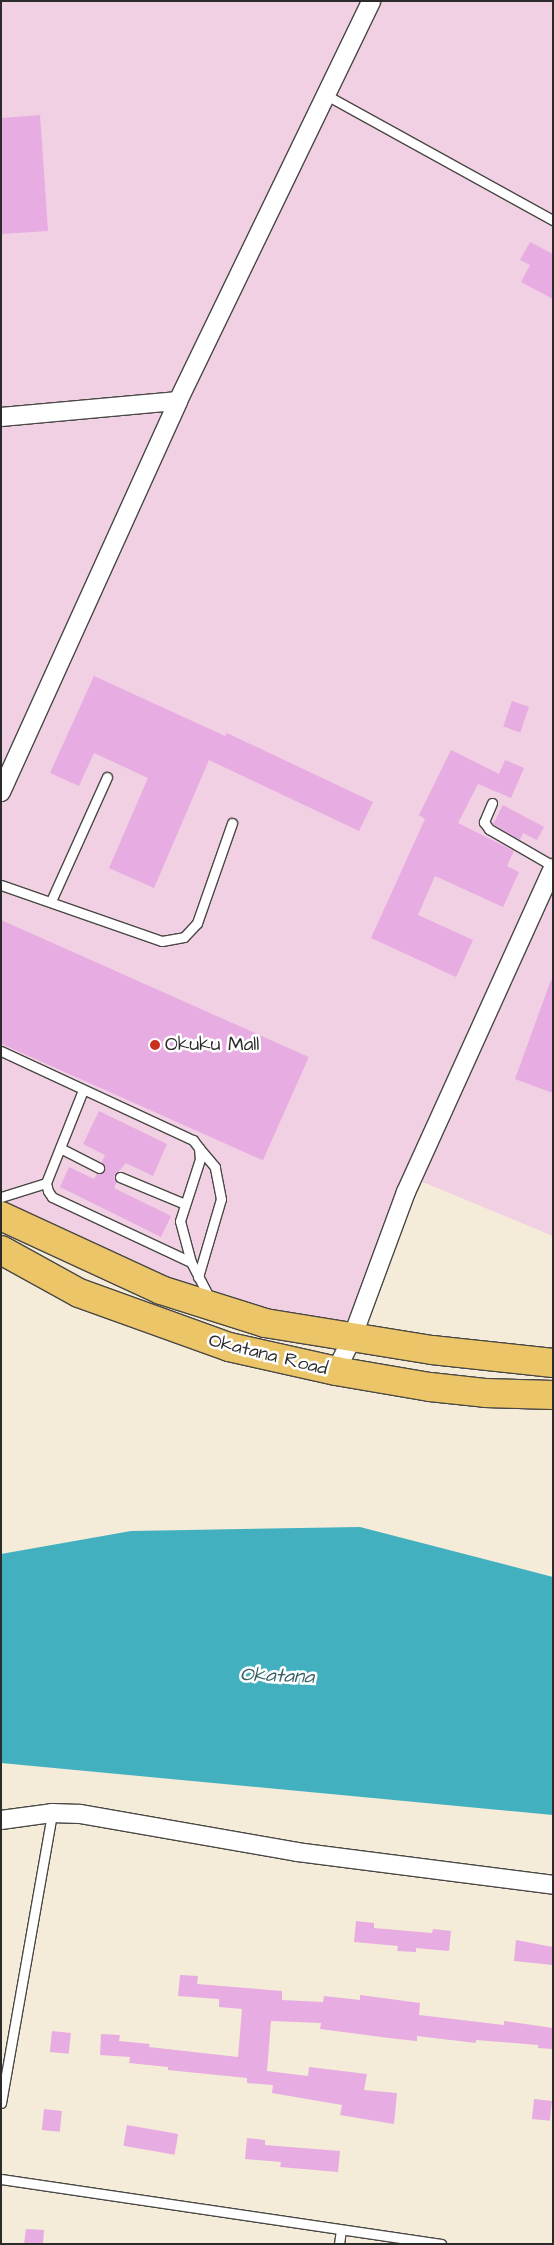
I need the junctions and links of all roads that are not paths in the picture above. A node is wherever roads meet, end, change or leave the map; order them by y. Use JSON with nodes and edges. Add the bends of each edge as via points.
{"nodes":[{"id":1,"x":372,"y":1,"type":"edge"},
{"id":2,"x":328,"y":96,"type":"junction"},
{"id":3,"x":553,"y":220,"type":"edge"},
{"id":4,"x":178,"y":402,"type":"junction"},
{"id":5,"x":1,"y":417,"type":"edge"},
{"id":6,"x":107,"y":777,"type":"dead end"},
{"id":7,"x":1,"y":792,"type":"edge"},
{"id":8,"x":492,"y":803,"type":"dead end"},
{"id":9,"x":232,"y":823,"type":"dead end"},
{"id":10,"x":553,"y":867,"type":"edge"},
{"id":11,"x":1,"y":885,"type":"edge"},
{"id":12,"x":51,"y":901,"type":"junction"},
{"id":13,"x":1,"y":1051,"type":"edge"},
{"id":14,"x":83,"y":1090,"type":"junction"},
{"id":15,"x":60,"y":1148,"type":"junction"},
{"id":16,"x":199,"y":1148,"type":"junction"},
{"id":17,"x":99,"y":1168,"type":"dead end"},
{"id":18,"x":120,"y":1177,"type":"dead end"},
{"id":19,"x":46,"y":1183,"type":"junction"},
{"id":20,"x":1,"y":1197,"type":"edge"},
{"id":21,"x":185,"y":1204,"type":"junction"},
{"id":22,"x":1,"y":1216,"type":"edge"},
{"id":23,"x":1,"y":1250,"type":"edge"},
{"id":24,"x":191,"y":1262,"type":"junction"},
{"id":25,"x":198,"y":1277,"type":"junction"},
{"id":26,"x":216,"y":1310,"type":"junction"},
{"id":27,"x":352,"y":1338,"type":"junction"},
{"id":28,"x":553,"y":1363,"type":"edge"},
{"id":29,"x":336,"y":1371,"type":"junction"},
{"id":30,"x":553,"y":1394,"type":"edge"},
{"id":31,"x":52,"y":1813,"type":"junction"},
{"id":32,"x":1,"y":1820,"type":"edge"},
{"id":33,"x":553,"y":1885,"type":"edge"},
{"id":34,"x":1,"y":2102,"type":"edge"},
{"id":35,"x":1,"y":2179,"type":"edge"},
{"id":36,"x":341,"y":2230,"type":"junction"},
{"id":37,"x":339,"y":2244,"type":"edge"},
{"id":38,"x":441,"y":2244,"type":"edge"}],
"edges":[{"from":1,"to":2,"type":"street"},
{"from":2,"to":3,"type":"lane"},
{"from":2,"to":4,"type":"street"},
{"from":4,"to":5,"type":"street"},
{"from":4,"to":7,"type":"street"},
{"from":6,"to":12,"type":"lane"},
{"from":8,"to":10,"type":"lane","via":[[484,822],[489,829]]},
{"from":9,"to":12,"type":"lane","via":[[197,923],[184,937],[162,941]]},
{"from":10,"to":27,"type":"street","via":[[406,1192]]},
{"from":11,"to":12,"type":"lane"},
{"from":13,"to":14,"type":"lane"},
{"from":14,"to":15,"type":"lane"},
{"from":14,"to":16,"type":"lane","via":[[193,1140]]},
{"from":15,"to":17,"type":"lane"},
{"from":15,"to":19,"type":"lane"},
{"from":16,"to":21,"type":"lane","via":[[200,1160]]},
{"from":16,"to":25,"type":"lane","via":[[215,1167],[222,1199]]},
{"from":18,"to":21,"type":"lane"},
{"from":19,"to":20,"type":"lane"},
{"from":19,"to":24,"type":"lane","via":[[52,1197]]},
{"from":21,"to":24,"type":"lane","via":[[180,1221]]},
{"from":22,"to":26,"type":"main road","name":"Okatana Road","via":[[84,1257]]},
{"from":23,"to":29,"type":"main road","name":"Okatana Road","via":[[79,1293],[121,1310],[229,1347]]},
{"from":24,"to":25,"type":"lane"},
{"from":25,"to":26,"type":"lane"},
{"from":26,"to":27,"type":"main road","name":"Okatana Road","via":[[264,1323]]},
{"from":27,"to":28,"type":"main road","name":"Okatana Road"},
{"from":27,"to":29,"type":"street"},
{"from":29,"to":30,"type":"main road","name":"Okatana Road","via":[[485,1393]]},
{"from":31,"to":32,"type":"street"},
{"from":31,"to":33,"type":"street","via":[[80,1814],[297,1852]]},
{"from":31,"to":34,"type":"lane"},
{"from":35,"to":36,"type":"lane"},
{"from":36,"to":37,"type":"lane"},
{"from":36,"to":38,"type":"lane"}]}
